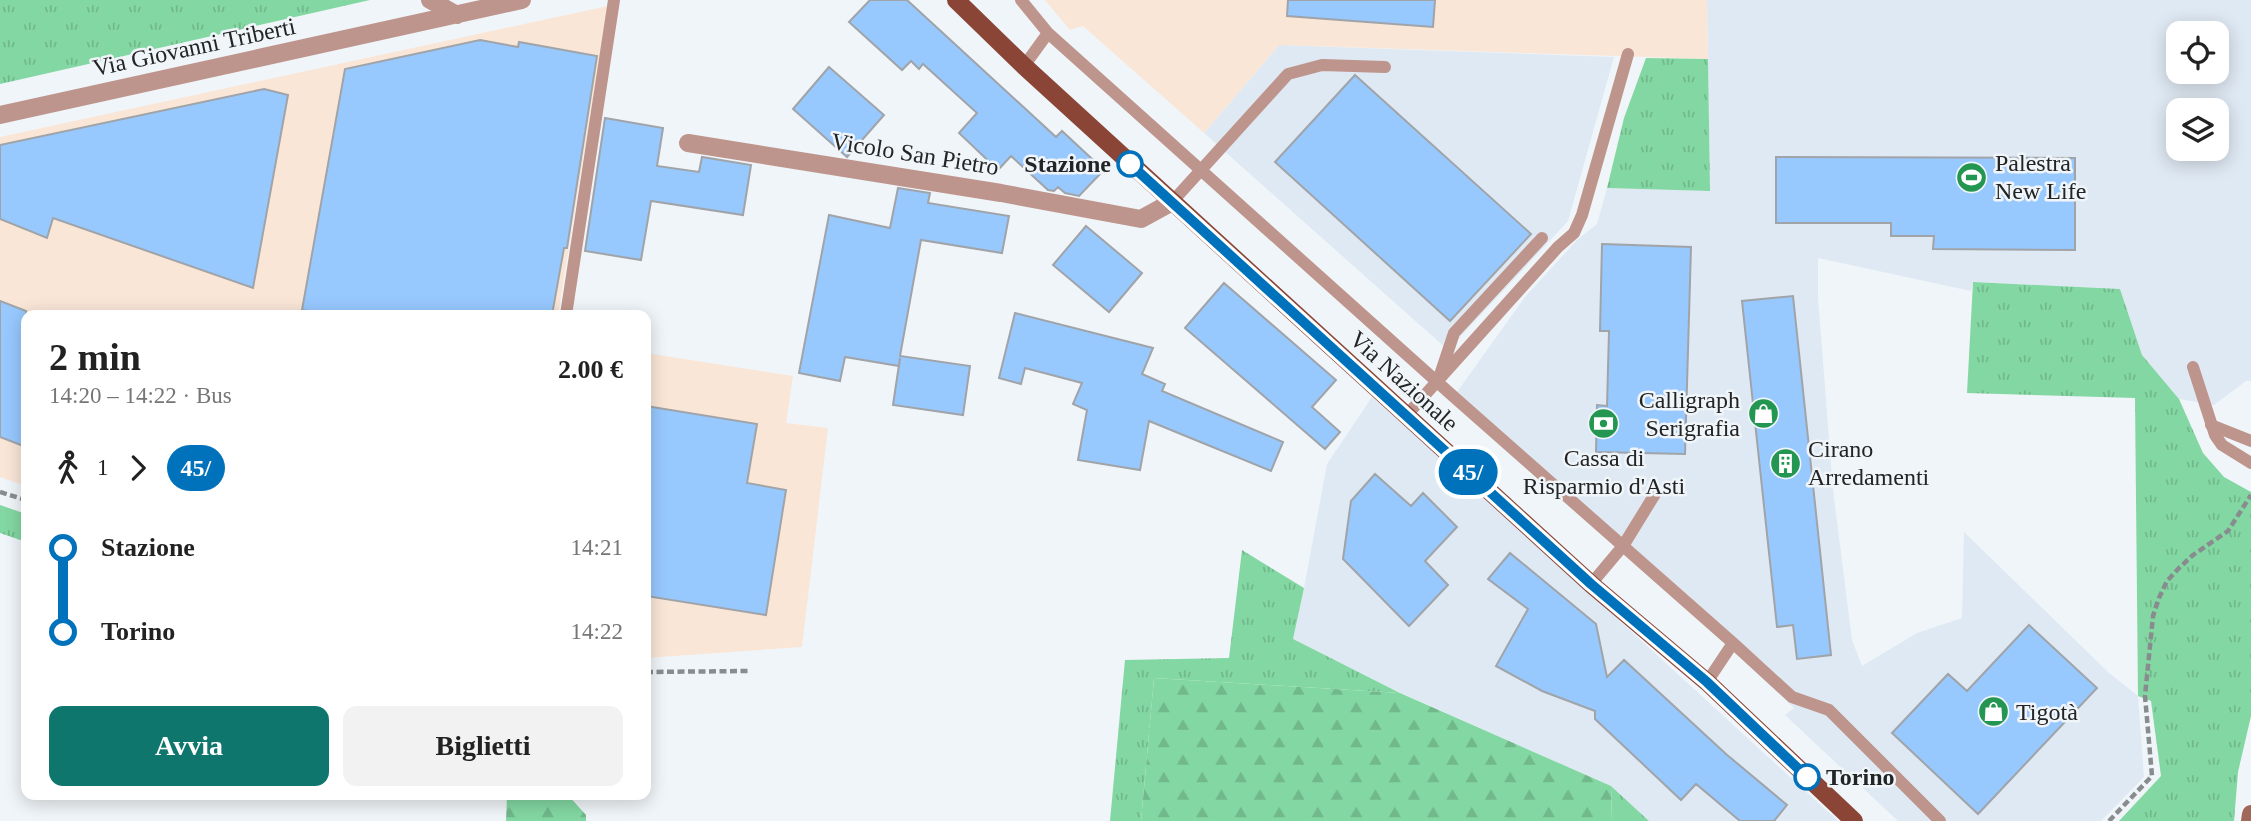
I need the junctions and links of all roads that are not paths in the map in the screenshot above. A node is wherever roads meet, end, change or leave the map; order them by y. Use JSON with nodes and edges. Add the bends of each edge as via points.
{"nodes":[{"id":1,"x":430,"y":0,"type":"edge"},
{"id":2,"x":522,"y":0,"type":"edge"},
{"id":3,"x":614,"y":0,"type":"edge"},
{"id":4,"x":956,"y":0,"type":"edge"},
{"id":5,"x":1021,"y":0,"type":"edge"},
{"id":6,"x":466,"y":9,"type":"edge"},
{"id":7,"x":1048,"y":33,"type":"junction"},
{"id":8,"x":1628,"y":54,"type":"dead end"},
{"id":9,"x":1024,"y":66,"type":"junction"},
{"id":10,"x":1385,"y":67,"type":"dead end"},
{"id":11,"x":0,"y":115,"type":"edge"},
{"id":12,"x":688,"y":143,"type":"dead end"},
{"id":13,"x":1201,"y":170,"type":"junction"},
{"id":14,"x":1172,"y":202,"type":"junction"},
{"id":15,"x":1542,"y":238,"type":"dead end"},
{"id":16,"x":567,"y":310,"type":"edge"},
{"id":17,"x":2193,"y":367,"type":"dead end"},
{"id":18,"x":1437,"y":382,"type":"junction"},
{"id":19,"x":1406,"y":416,"type":"junction"},
{"id":20,"x":2211,"y":425,"type":"junction"},
{"id":21,"x":2251,"y":441,"type":"edge"},
{"id":22,"x":2251,"y":463,"type":"edge"},
{"id":23,"x":1656,"y":494,"type":"dead end"},
{"id":24,"x":1623,"y":547,"type":"junction"},
{"id":25,"x":1591,"y":584,"type":"junction"},
{"id":26,"x":1734,"y":643,"type":"junction"},
{"id":27,"x":1707,"y":682,"type":"junction"},
{"id":28,"x":2251,"y":814,"type":"edge"},
{"id":29,"x":1854,"y":821,"type":"edge"},
{"id":30,"x":1940,"y":821,"type":"edge"},
{"id":31,"x":2250,"y":821,"type":"edge"}],
"edges":[{"from":1,"to":6,"type":"street"},
{"from":2,"to":6,"type":"street","name":"Via Giovanni Triberti"},
{"from":3,"to":16,"type":"lane"},
{"from":4,"to":9,"type":"main road","name":"Via Nazionale"},
{"from":5,"to":7,"type":"lane"},
{"from":6,"to":11,"type":"street","name":"Via Giovanni Triberti"},
{"from":7,"to":9,"type":"lane"},
{"from":7,"to":13,"type":"lane"},
{"from":8,"to":18,"type":"lane","via":[[1574,233]]},
{"from":9,"to":14,"type":"main road","name":"Via Nazionale"},
{"from":10,"to":13,"type":"lane","via":[[1322,65],[1288,74]]},
{"from":12,"to":14,"type":"street","name":"Vicolo San Pietro","via":[[1141,219]]},
{"from":13,"to":14,"type":"lane"},
{"from":13,"to":18,"type":"lane"},
{"from":14,"to":19,"type":"main road","name":"Via Nazionale"},
{"from":15,"to":18,"type":"lane","via":[[1454,333]]},
{"from":17,"to":20,"type":"lane"},
{"from":18,"to":19,"type":"lane"},
{"from":18,"to":24,"type":"lane"},
{"from":19,"to":25,"type":"main road","name":"Via Nazionale"},
{"from":20,"to":21,"type":"lane"},
{"from":20,"to":22,"type":"lane","via":[[2222,445]]},
{"from":23,"to":24,"type":"lane"},
{"from":24,"to":25,"type":"lane"},
{"from":24,"to":26,"type":"lane"},
{"from":25,"to":27,"type":"main road","name":"Via Nazionale"},
{"from":26,"to":27,"type":"lane"},
{"from":26,"to":30,"type":"lane","via":[[1792,697],[1829,710]]},
{"from":27,"to":29,"type":"main road","name":"Via Nazionale"},
{"from":28,"to":31,"type":"main road"}]}
